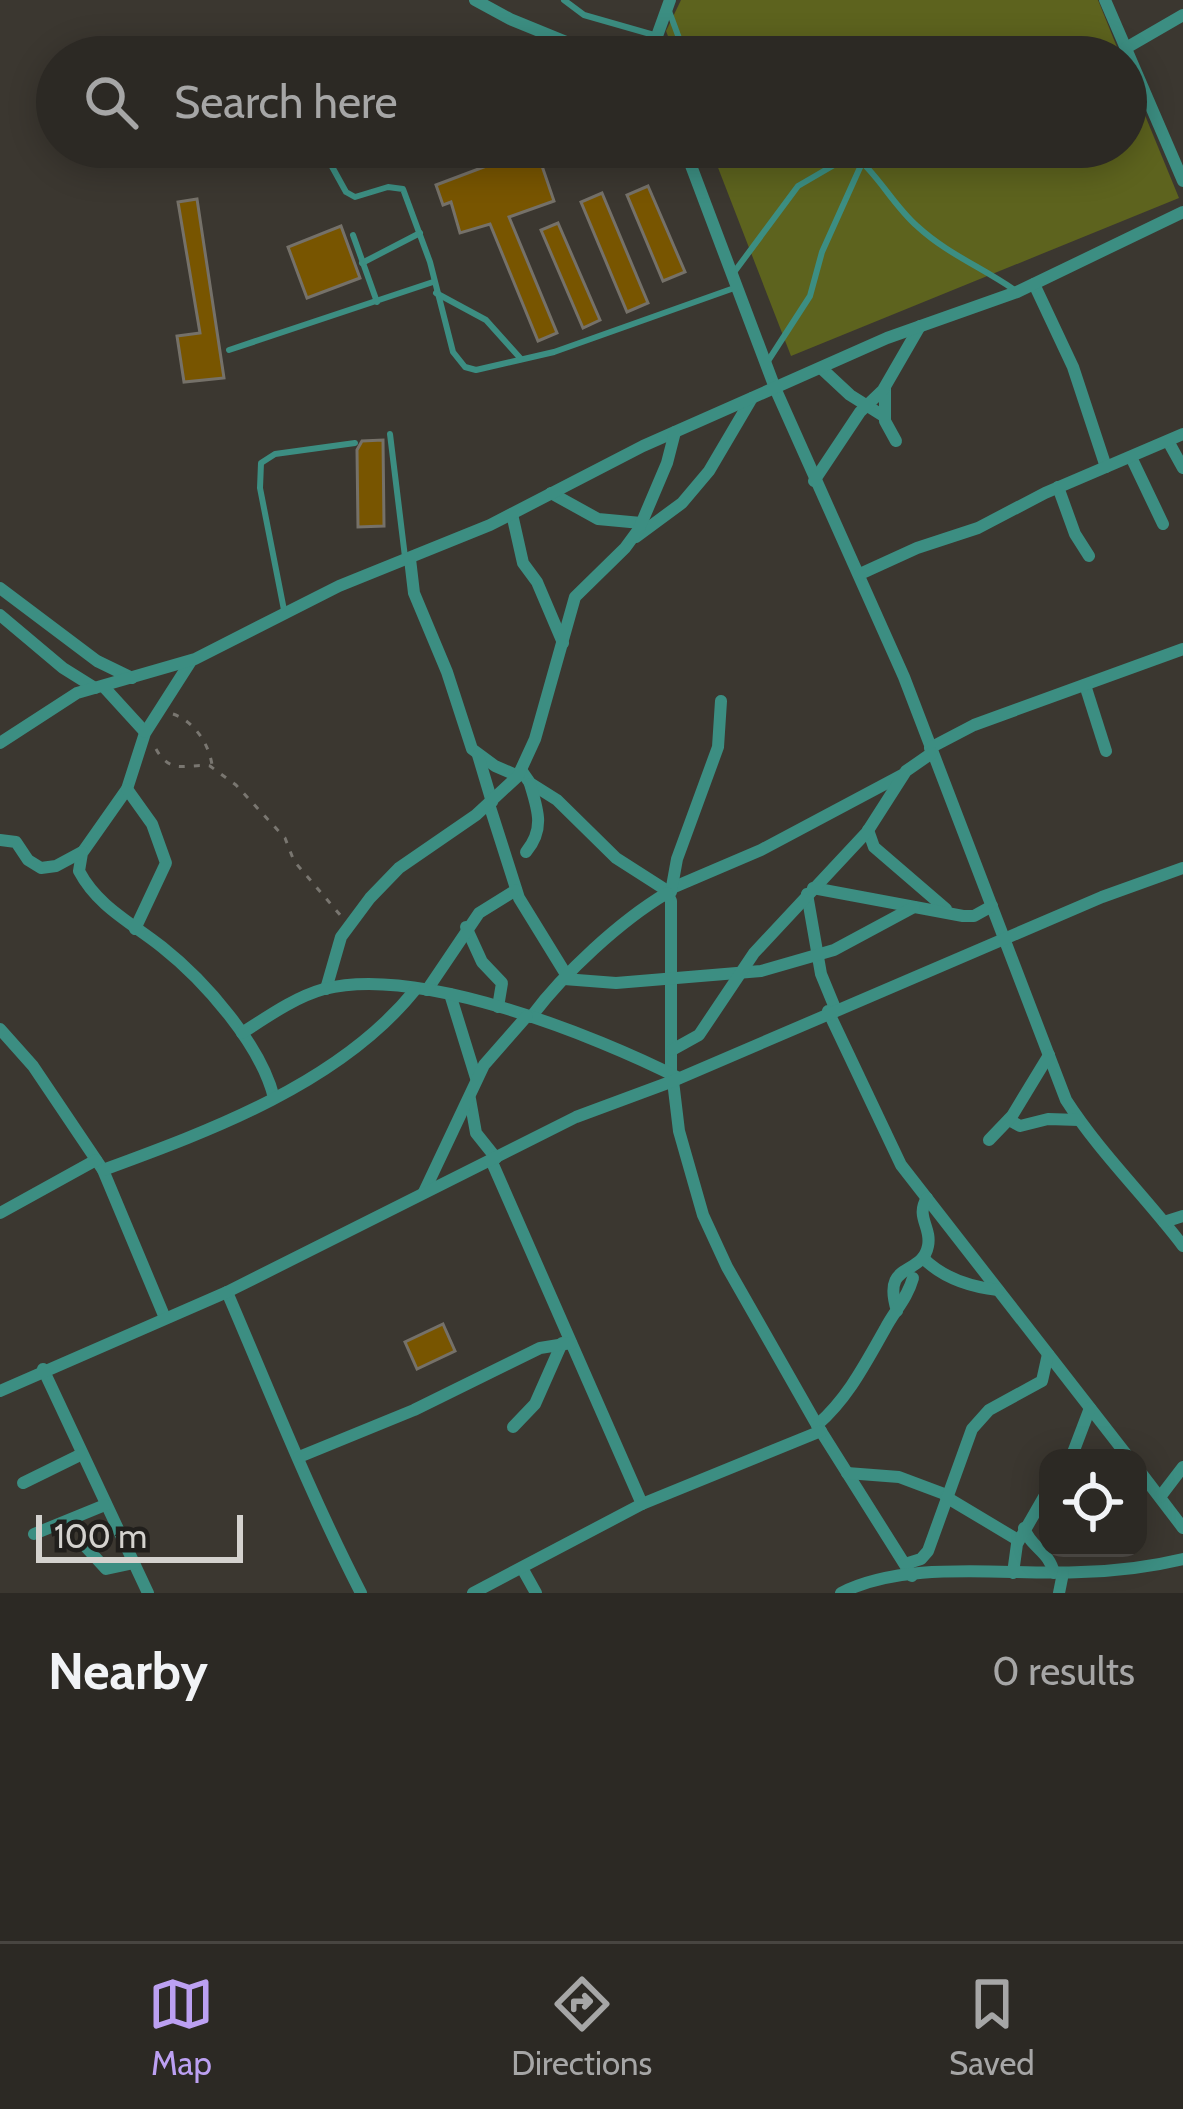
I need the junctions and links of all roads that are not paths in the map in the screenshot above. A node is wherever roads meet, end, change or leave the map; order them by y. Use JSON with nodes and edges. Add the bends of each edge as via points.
{"nodes":[{"id":1,"x":475,"y":0,"type":"edge"},
{"id":2,"x":564,"y":0,"type":"edge"},
{"id":3,"x":1105,"y":0,"type":"edge"},
{"id":4,"x":669,"y":4,"type":"edge"},
{"id":5,"x":1183,"y":15,"type":"edge"},
{"id":6,"x":657,"y":35,"type":"joint"},
{"id":7,"x":552,"y":36,"type":"edge"},
{"id":8,"x":679,"y":36,"type":"edge"},
{"id":9,"x":1121,"y":36,"type":"edge"},
{"id":10,"x":1147,"y":36,"type":"edge"},
{"id":11,"x":1147,"y":97,"type":"edge"},
{"id":12,"x":334,"y":168,"type":"edge"},
{"id":13,"x":692,"y":168,"type":"edge"},
{"id":14,"x":829,"y":168,"type":"edge"},
{"id":15,"x":860,"y":168,"type":"edge"},
{"id":16,"x":867,"y":168,"type":"edge"},
{"id":17,"x":1183,"y":181,"type":"edge"},
{"id":18,"x":1183,"y":212,"type":"edge"},
{"id":19,"x":420,"y":233,"type":"junction"},
{"id":20,"x":353,"y":235,"type":"dead end"},
{"id":21,"x":362,"y":263,"type":"junction"},
{"id":22,"x":735,"y":280,"type":"junction"},
{"id":23,"x":434,"y":282,"type":"junction"},
{"id":24,"x":1034,"y":284,"type":"junction"},
{"id":25,"x":1017,"y":292,"type":"junction"},
{"id":26,"x":436,"y":293,"type":"junction"},
{"id":27,"x":376,"y":302,"type":"junction"},
{"id":28,"x":920,"y":326,"type":"junction"},
{"id":29,"x":229,"y":350,"type":"dead end"},
{"id":30,"x":522,"y":360,"type":"junction"},
{"id":31,"x":766,"y":364,"type":"junction"},
{"id":32,"x":821,"y":368,"type":"junction"},
{"id":33,"x":885,"y":387,"type":"junction"},
{"id":34,"x":775,"y":388,"type":"junction"},
{"id":35,"x":753,"y":398,"type":"junction"},
{"id":36,"x":865,"y":406,"type":"junction"},
{"id":37,"x":885,"y":417,"type":"junction"},
{"id":38,"x":675,"y":432,"type":"junction"},
{"id":39,"x":390,"y":434,"type":"dead end"},
{"id":40,"x":1183,"y":434,"type":"edge"},
{"id":41,"x":896,"y":441,"type":"dead end"},
{"id":42,"x":1168,"y":441,"type":"junction"},
{"id":43,"x":355,"y":443,"type":"dead end"},
{"id":44,"x":1131,"y":457,"type":"junction"},
{"id":45,"x":1106,"y":467,"type":"junction"},
{"id":46,"x":1183,"y":467,"type":"edge"},
{"id":47,"x":814,"y":481,"type":"junction"},
{"id":48,"x":1058,"y":487,"type":"junction"},
{"id":49,"x":551,"y":493,"type":"junction"},
{"id":50,"x":512,"y":514,"type":"junction"},
{"id":51,"x":641,"y":523,"type":"junction"},
{"id":52,"x":1162,"y":524,"type":"dead end"},
{"id":53,"x":630,"y":541,"type":"junction"},
{"id":54,"x":1088,"y":556,"type":"dead end"},
{"id":55,"x":407,"y":560,"type":"junction"},
{"id":56,"x":860,"y":574,"type":"junction"},
{"id":57,"x":0,"y":588,"type":"edge"},
{"id":58,"x":285,"y":614,"type":"junction"},
{"id":59,"x":0,"y":615,"type":"edge"},
{"id":60,"x":563,"y":643,"type":"junction"},
{"id":61,"x":1183,"y":649,"type":"edge"},
{"id":62,"x":191,"y":660,"type":"junction"},
{"id":63,"x":133,"y":679,"type":"junction"},
{"id":64,"x":1085,"y":685,"type":"junction"},
{"id":65,"x":99,"y":687,"type":"junction"},
{"id":66,"x":721,"y":701,"type":"dead end"},
{"id":67,"x":145,"y":732,"type":"junction"},
{"id":68,"x":0,"y":743,"type":"edge"},
{"id":69,"x":931,"y":750,"type":"junction"},
{"id":70,"x":1106,"y":751,"type":"dead end"},
{"id":71,"x":478,"y":755,"type":"junction"},
{"id":72,"x":904,"y":774,"type":"junction"},
{"id":73,"x":523,"y":776,"type":"junction"},
{"id":74,"x":127,"y":789,"type":"junction"},
{"id":75,"x":491,"y":803,"type":"junction"},
{"id":76,"x":868,"y":830,"type":"junction"},
{"id":77,"x":0,"y":840,"type":"edge"},
{"id":78,"x":82,"y":852,"type":"junction"},
{"id":79,"x":526,"y":852,"type":"dead end"},
{"id":80,"x":1183,"y":868,"type":"edge"},
{"id":81,"x":516,"y":890,"type":"junction"},
{"id":82,"x":810,"y":891,"type":"junction"},
{"id":83,"x":670,"y":893,"type":"junction"},
{"id":84,"x":992,"y":906,"type":"junction"},
{"id":85,"x":914,"y":907,"type":"junction"},
{"id":86,"x":950,"y":913,"type":"junction"},
{"id":87,"x":466,"y":927,"type":"junction"},
{"id":88,"x":135,"y":928,"type":"junction"},
{"id":89,"x":1004,"y":937,"type":"junction"},
{"id":90,"x":816,"y":952,"type":"junction"},
{"id":91,"x":739,"y":974,"type":"junction"},
{"id":92,"x":670,"y":977,"type":"junction"},
{"id":93,"x":566,"y":978,"type":"junction"},
{"id":94,"x":326,"y":988,"type":"junction"},
{"id":95,"x":421,"y":990,"type":"junction"},
{"id":96,"x":450,"y":994,"type":"junction"},
{"id":97,"x":498,"y":1007,"type":"junction"},
{"id":98,"x":831,"y":1010,"type":"junction"},
{"id":99,"x":529,"y":1017,"type":"junction"},
{"id":100,"x":0,"y":1029,"type":"edge"},
{"id":101,"x":242,"y":1033,"type":"junction"},
{"id":102,"x":672,"y":1050,"type":"junction"},
{"id":103,"x":1048,"y":1055,"type":"junction"},
{"id":104,"x":674,"y":1078,"type":"junction"},
{"id":105,"x":477,"y":1081,"type":"junction"},
{"id":106,"x":274,"y":1098,"type":"junction"},
{"id":107,"x":470,"y":1098,"type":"junction"},
{"id":108,"x":1009,"y":1120,"type":"junction"},
{"id":109,"x":1079,"y":1120,"type":"junction"},
{"id":110,"x":989,"y":1139,"type":"dead end"},
{"id":111,"x":493,"y":1159,"type":"junction"},
{"id":112,"x":100,"y":1165,"type":"junction"},
{"id":113,"x":424,"y":1193,"type":"junction"},
{"id":114,"x":927,"y":1198,"type":"junction"},
{"id":115,"x":0,"y":1213,"type":"edge"},
{"id":116,"x":1183,"y":1216,"type":"edge"},
{"id":117,"x":1165,"y":1222,"type":"junction"},
{"id":118,"x":1183,"y":1246,"type":"edge"},
{"id":119,"x":923,"y":1258,"type":"junction"},
{"id":120,"x":913,"y":1278,"type":"dead end"},
{"id":121,"x":998,"y":1289,"type":"junction"},
{"id":122,"x":227,"y":1292,"type":"junction"},
{"id":123,"x":897,"y":1311,"type":"junction"},
{"id":124,"x":165,"y":1318,"type":"junction"},
{"id":125,"x":567,"y":1343,"type":"junction"},
{"id":126,"x":1048,"y":1354,"type":"junction"},
{"id":127,"x":44,"y":1369,"type":"junction"},
{"id":128,"x":0,"y":1391,"type":"edge"},
{"id":129,"x":1090,"y":1408,"type":"junction"},
{"id":130,"x":513,"y":1427,"type":"dead end"},
{"id":131,"x":819,"y":1428,"type":"junction"},
{"id":132,"x":1074,"y":1449,"type":"edge"},
{"id":133,"x":1122,"y":1449,"type":"edge"},
{"id":134,"x":82,"y":1454,"type":"junction"},
{"id":135,"x":299,"y":1457,"type":"junction"},
{"id":136,"x":1183,"y":1466,"type":"edge"},
{"id":137,"x":848,"y":1473,"type":"junction"},
{"id":138,"x":1147,"y":1480,"type":"edge"},
{"id":139,"x":23,"y":1483,"type":"dead end"},
{"id":140,"x":946,"y":1496,"type":"junction"},
{"id":141,"x":1160,"y":1497,"type":"junction"},
{"id":142,"x":642,"y":1504,"type":"junction"},
{"id":143,"x":105,"y":1505,"type":"junction"},
{"id":144,"x":1039,"y":1505,"type":"edge"},
{"id":145,"x":1182,"y":1524,"type":"edge"},
{"id":146,"x":34,"y":1534,"type":"dead end"},
{"id":147,"x":1021,"y":1534,"type":"junction"},
{"id":148,"x":85,"y":1546,"type":"dead end"},
{"id":149,"x":1183,"y":1559,"type":"edge"},
{"id":150,"x":134,"y":1564,"type":"junction"},
{"id":151,"x":523,"y":1568,"type":"junction"},
{"id":152,"x":909,"y":1570,"type":"junction"},
{"id":153,"x":1013,"y":1573,"type":"junction"},
{"id":154,"x":1058,"y":1573,"type":"junction"},
{"id":155,"x":886,"y":1586,"type":"edge"},
{"id":156,"x":148,"y":1593,"type":"edge"},
{"id":157,"x":361,"y":1593,"type":"edge"},
{"id":158,"x":472,"y":1593,"type":"edge"},
{"id":159,"x":536,"y":1593,"type":"edge"},
{"id":160,"x":841,"y":1593,"type":"edge"},
{"id":161,"x":1060,"y":1593,"type":"edge"}],
"edges":[{"from":1,"to":7,"type":"street"},
{"from":2,"to":6,"type":"lane","via":[[584,14]]},
{"from":3,"to":9,"type":"street"},
{"from":4,"to":6,"type":"street"},
{"from":4,"to":8,"type":"lane"},
{"from":5,"to":10,"type":"street"},
{"from":11,"to":17,"type":"street"},
{"from":12,"to":19,"type":"lane","via":[[355,197],[404,189]]},
{"from":13,"to":22,"type":"street"},
{"from":14,"to":22,"type":"lane","via":[[798,186]]},
{"from":15,"to":31,"type":"lane","via":[[810,296]]},
{"from":16,"to":25,"type":"lane","via":[[920,229]]},
{"from":18,"to":24,"type":"street"},
{"from":19,"to":21,"type":"lane"},
{"from":19,"to":23,"type":"lane"},
{"from":20,"to":21,"type":"lane"},
{"from":21,"to":27,"type":"lane"},
{"from":22,"to":30,"type":"lane"},
{"from":22,"to":31,"type":"street"},
{"from":23,"to":26,"type":"lane"},
{"from":23,"to":27,"type":"lane"},
{"from":24,"to":25,"type":"street"},
{"from":24,"to":45,"type":"street"},
{"from":25,"to":28,"type":"street"},
{"from":26,"to":30,"type":"lane","via":[[486,320]]},
{"from":26,"to":30,"type":"lane","via":[[465,368]]},
{"from":27,"to":29,"type":"lane"},
{"from":28,"to":32,"type":"street"},
{"from":28,"to":33,"type":"street"},
{"from":31,"to":34,"type":"street"},
{"from":32,"to":34,"type":"street"},
{"from":32,"to":36,"type":"street"},
{"from":33,"to":36,"type":"street"},
{"from":33,"to":37,"type":"street"},
{"from":34,"to":35,"type":"street"},
{"from":34,"to":47,"type":"street"},
{"from":35,"to":38,"type":"street"},
{"from":35,"to":53,"type":"street","via":[[709,471]]},
{"from":36,"to":37,"type":"street"},
{"from":36,"to":47,"type":"street"},
{"from":37,"to":41,"type":"street"},
{"from":38,"to":49,"type":"street"},
{"from":38,"to":51,"type":"street"},
{"from":39,"to":55,"type":"lane"},
{"from":40,"to":42,"type":"street"},
{"from":42,"to":44,"type":"street"},
{"from":42,"to":46,"type":"street"},
{"from":43,"to":58,"type":"lane","via":[[274,454],[261,464]]},
{"from":44,"to":45,"type":"street"},
{"from":44,"to":52,"type":"street"},
{"from":45,"to":48,"type":"street"},
{"from":47,"to":56,"type":"street"},
{"from":48,"to":54,"type":"street"},
{"from":48,"to":56,"type":"street"},
{"from":49,"to":50,"type":"street"},
{"from":49,"to":51,"type":"street","via":[[598,519]]},
{"from":50,"to":55,"type":"street"},
{"from":50,"to":60,"type":"street","via":[[524,562]]},
{"from":51,"to":53,"type":"street"},
{"from":53,"to":60,"type":"street","via":[[581,587]]},
{"from":55,"to":58,"type":"street"},
{"from":55,"to":71,"type":"street"},
{"from":56,"to":69,"type":"street"},
{"from":57,"to":63,"type":"street"},
{"from":58,"to":62,"type":"street"},
{"from":59,"to":65,"type":"street"},
{"from":60,"to":73,"type":"street"},
{"from":61,"to":64,"type":"street"},
{"from":62,"to":63,"type":"street"},
{"from":62,"to":67,"type":"street"},
{"from":63,"to":65,"type":"street"},
{"from":64,"to":69,"type":"street","via":[[974,725]]},
{"from":64,"to":70,"type":"street"},
{"from":65,"to":67,"type":"street"},
{"from":65,"to":68,"type":"street"},
{"from":66,"to":83,"type":"street","via":[[718,747]]},
{"from":67,"to":74,"type":"street"},
{"from":69,"to":72,"type":"street"},
{"from":69,"to":84,"type":"street"},
{"from":71,"to":73,"type":"street"},
{"from":71,"to":75,"type":"street"},
{"from":72,"to":76,"type":"street"},
{"from":72,"to":83,"type":"street"},
{"from":73,"to":75,"type":"street"},
{"from":73,"to":79,"type":"street","via":[[540,823]]},
{"from":73,"to":83,"type":"street","via":[[616,858]]},
{"from":74,"to":78,"type":"street"},
{"from":74,"to":88,"type":"street","via":[[166,862]]},
{"from":75,"to":81,"type":"street"},
{"from":75,"to":94,"type":"street","via":[[400,868],[349,925]]},
{"from":76,"to":82,"type":"street"},
{"from":76,"to":86,"type":"street","via":[[874,847]]},
{"from":77,"to":78,"type":"street","via":[[16,842],[40,868]]},
{"from":78,"to":88,"type":"street","via":[[84,880]]},
{"from":80,"to":89,"type":"street"},
{"from":81,"to":87,"type":"street"},
{"from":81,"to":93,"type":"street"},
{"from":82,"to":85,"type":"street"},
{"from":82,"to":90,"type":"street"},
{"from":82,"to":91,"type":"street"},
{"from":83,"to":92,"type":"street"},
{"from":83,"to":93,"type":"street","via":[[598,944]]},
{"from":84,"to":86,"type":"street","via":[[974,916]]},
{"from":84,"to":89,"type":"street"},
{"from":85,"to":86,"type":"street"},
{"from":85,"to":90,"type":"street"},
{"from":87,"to":95,"type":"street"},
{"from":87,"to":97,"type":"street","via":[[502,983]]},
{"from":88,"to":101,"type":"street","via":[[188,969]]},
{"from":89,"to":98,"type":"street"},
{"from":89,"to":103,"type":"street"},
{"from":90,"to":91,"type":"street"},
{"from":90,"to":98,"type":"street"},
{"from":91,"to":92,"type":"street"},
{"from":91,"to":102,"type":"street","via":[[700,1035]]},
{"from":92,"to":93,"type":"street"},
{"from":92,"to":102,"type":"street"},
{"from":93,"to":99,"type":"street"},
{"from":94,"to":95,"type":"street"},
{"from":94,"to":101,"type":"street"},
{"from":95,"to":96,"type":"street"},
{"from":95,"to":106,"type":"street","via":[[374,1034]]},
{"from":96,"to":97,"type":"street"},
{"from":96,"to":105,"type":"street"},
{"from":97,"to":99,"type":"street"},
{"from":98,"to":104,"type":"street"},
{"from":98,"to":114,"type":"street","via":[[901,1165]]},
{"from":99,"to":104,"type":"street"},
{"from":99,"to":105,"type":"street","via":[[496,1048]]},
{"from":100,"to":112,"type":"street"},
{"from":101,"to":106,"type":"street","via":[[262,1060]]},
{"from":102,"to":104,"type":"street"},
{"from":103,"to":108,"type":"street"},
{"from":103,"to":109,"type":"street"},
{"from":104,"to":111,"type":"street"},
{"from":104,"to":131,"type":"street","via":[[679,1131],[703,1215]]},
{"from":105,"to":107,"type":"street"},
{"from":106,"to":112,"type":"street","via":[[204,1134]]},
{"from":107,"to":111,"type":"street","via":[[476,1133]]},
{"from":107,"to":113,"type":"street"},
{"from":108,"to":109,"type":"street"},
{"from":108,"to":110,"type":"street"},
{"from":109,"to":117,"type":"street"},
{"from":111,"to":113,"type":"street"},
{"from":111,"to":125,"type":"street"},
{"from":112,"to":115,"type":"street"},
{"from":112,"to":124,"type":"street"},
{"from":113,"to":122,"type":"street"},
{"from":114,"to":119,"type":"street","via":[[920,1212],[929,1238]]},
{"from":114,"to":121,"type":"street"},
{"from":116,"to":117,"type":"street"},
{"from":117,"to":118,"type":"street"},
{"from":119,"to":121,"type":"street","via":[[964,1283]]},
{"from":119,"to":123,"type":"street","via":[[894,1280]]},
{"from":120,"to":123,"type":"street"},
{"from":121,"to":126,"type":"street"},
{"from":122,"to":124,"type":"street"},
{"from":122,"to":135,"type":"street"},
{"from":123,"to":131,"type":"street"},
{"from":124,"to":127,"type":"street"},
{"from":125,"to":130,"type":"street"},
{"from":125,"to":135,"type":"street"},
{"from":125,"to":142,"type":"street"},
{"from":126,"to":129,"type":"street"},
{"from":126,"to":140,"type":"street","via":[[1042,1381],[989,1410],[972,1429]]},
{"from":127,"to":128,"type":"street"},
{"from":127,"to":134,"type":"street"},
{"from":129,"to":132,"type":"street"},
{"from":129,"to":133,"type":"street"},
{"from":131,"to":137,"type":"street"},
{"from":131,"to":142,"type":"street"},
{"from":134,"to":139,"type":"street"},
{"from":134,"to":143,"type":"street"},
{"from":135,"to":157,"type":"street"},
{"from":136,"to":141,"type":"street"},
{"from":137,"to":140,"type":"street","via":[[899,1477]]},
{"from":137,"to":152,"type":"street"},
{"from":138,"to":141,"type":"street"},
{"from":140,"to":147,"type":"street"},
{"from":140,"to":152,"type":"street","via":[[928,1551]]},
{"from":141,"to":145,"type":"street"},
{"from":142,"to":151,"type":"street"},
{"from":143,"to":146,"type":"street"},
{"from":143,"to":150,"type":"street"},
{"from":144,"to":147,"type":"street"},
{"from":147,"to":153,"type":"street"},
{"from":147,"to":154,"type":"street"},
{"from":148,"to":150,"type":"street","via":[[106,1569]]},
{"from":149,"to":154,"type":"street"},
{"from":150,"to":156,"type":"street"},
{"from":151,"to":158,"type":"street"},
{"from":151,"to":159,"type":"street"},
{"from":152,"to":153,"type":"street"},
{"from":152,"to":155,"type":"street"},
{"from":153,"to":154,"type":"street"},
{"from":154,"to":161,"type":"street"},
{"from":155,"to":160,"type":"street"}]}
